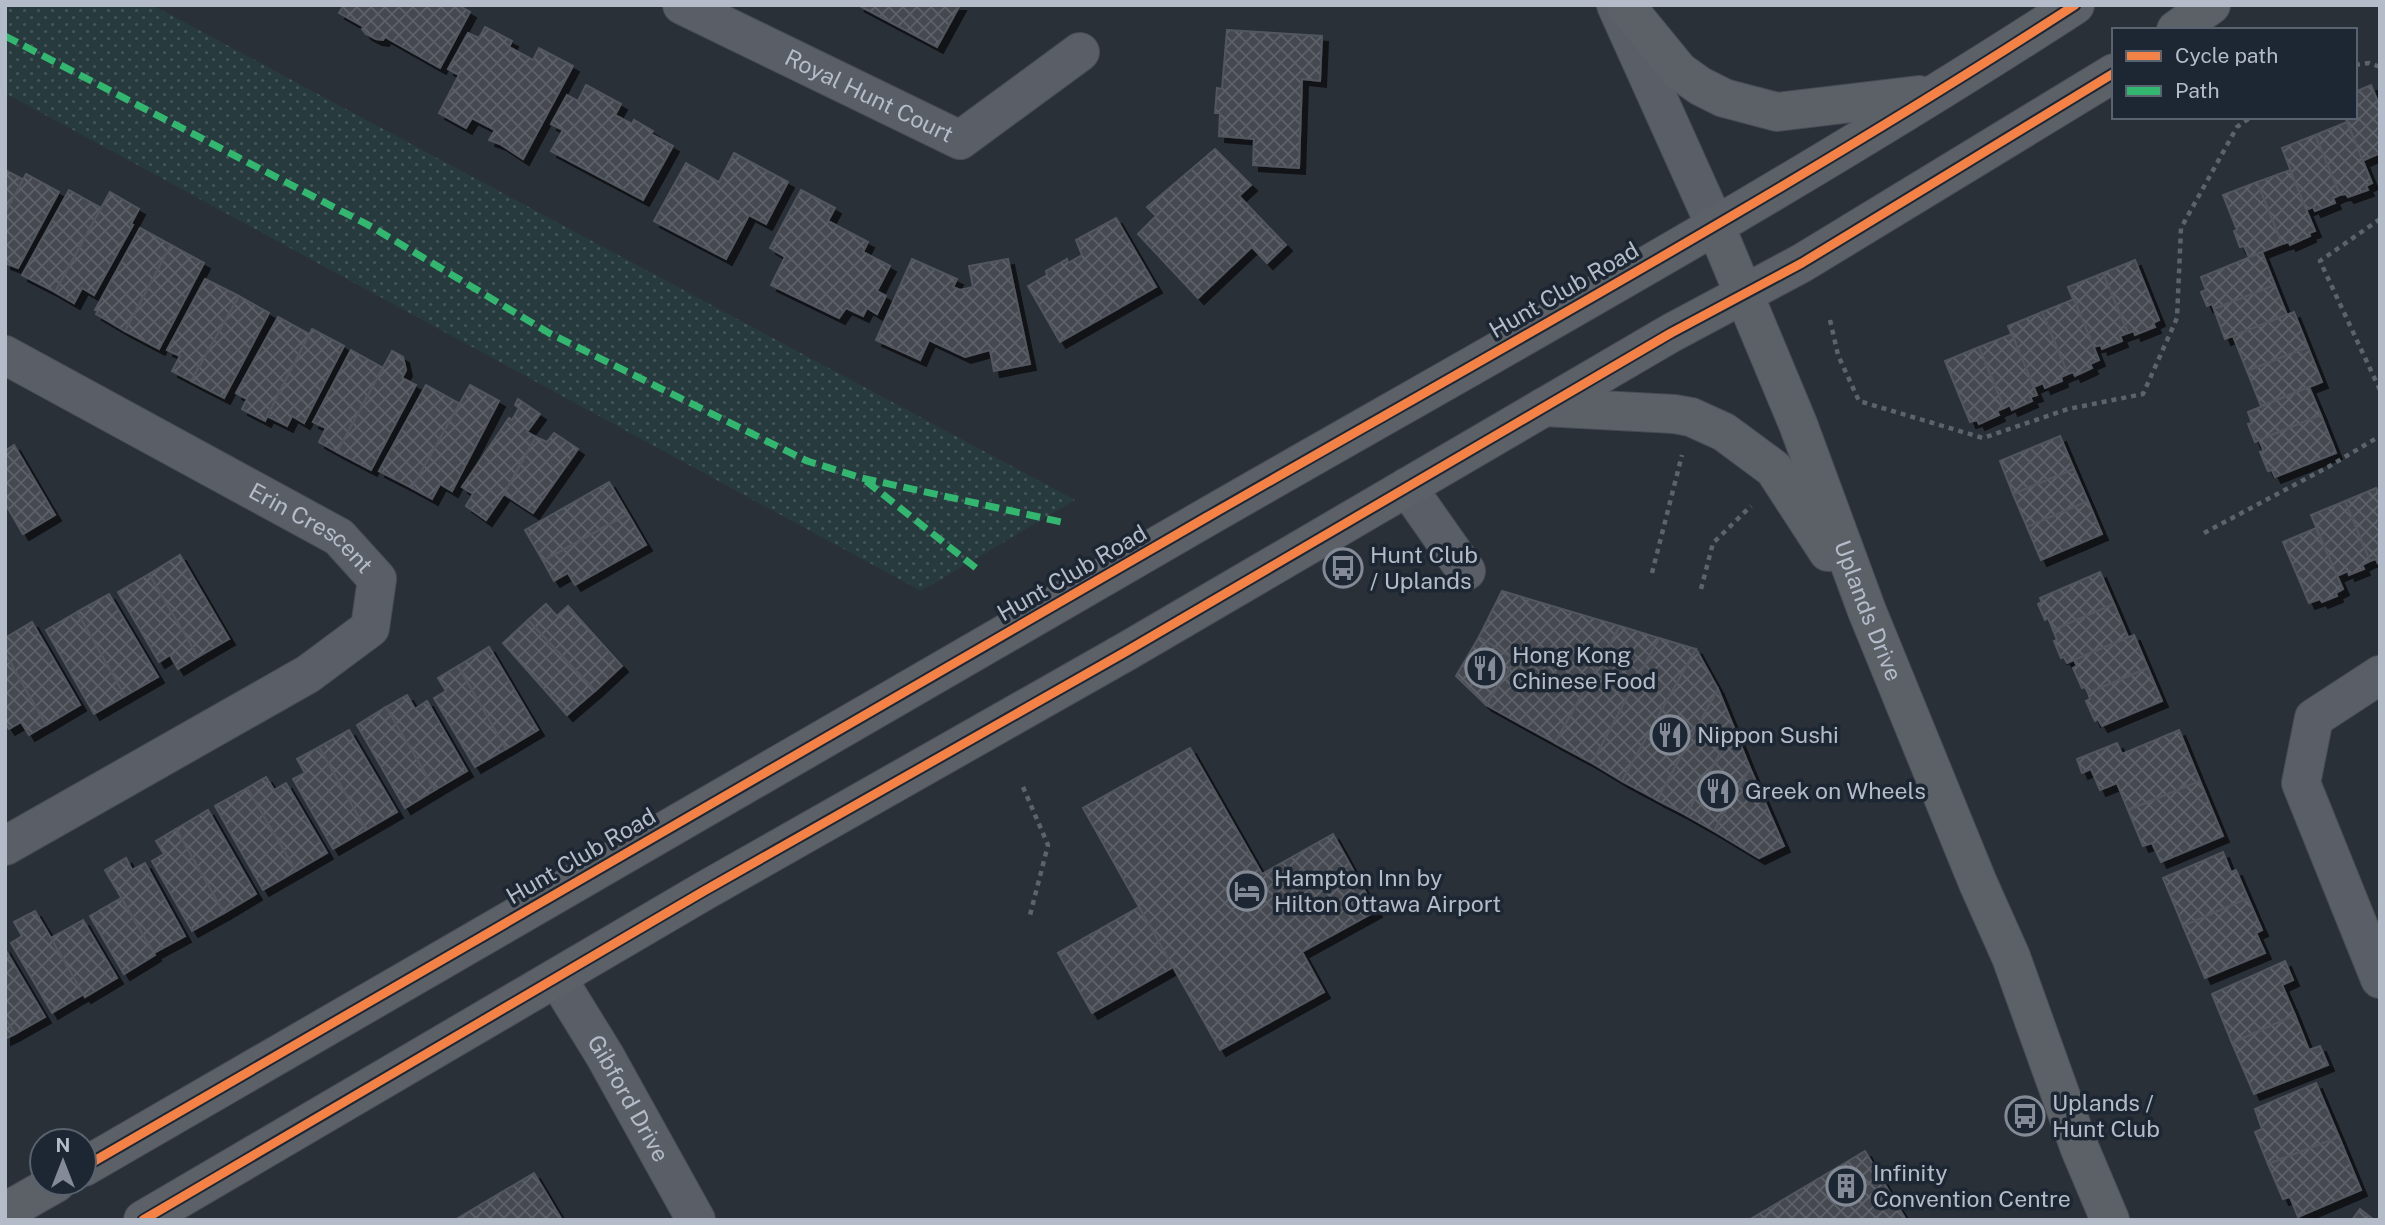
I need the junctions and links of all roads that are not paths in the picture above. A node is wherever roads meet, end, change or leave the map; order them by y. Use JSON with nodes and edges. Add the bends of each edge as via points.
{"nodes":[{"id":1,"x":682,"y":5,"type":"edge"},
{"id":2,"x":1616,"y":5,"type":"edge"},
{"id":3,"x":1625,"y":5,"type":"edge"},
{"id":4,"x":2075,"y":5,"type":"edge"},
{"id":5,"x":2211,"y":5,"type":"edge"},
{"id":6,"x":2179,"y":28,"type":"edge"},
{"id":7,"x":1080,"y":52,"type":"dead end"},
{"id":8,"x":2112,"y":75,"type":"edge"},
{"id":9,"x":1936,"y":93,"type":"junction"},
{"id":10,"x":1715,"y":225,"type":"junction"},
{"id":11,"x":1743,"y":295,"type":"junction"},
{"id":12,"x":5,"y":355,"type":"edge"},
{"id":13,"x":1544,"y":407,"type":"junction"},
{"id":14,"x":1406,"y":487,"type":"junction"},
{"id":15,"x":1466,"y":571,"type":"dead end"},
{"id":16,"x":1867,"y":611,"type":"junction"},
{"id":17,"x":2380,"y":674,"type":"edge"},
{"id":18,"x":5,"y":846,"type":"edge"},
{"id":19,"x":557,"y":978,"type":"junction"},
{"id":20,"x":2380,"y":979,"type":"edge"},
{"id":21,"x":98,"y":1159,"type":"edge"},
{"id":22,"x":31,"y":1197,"type":"edge"},
{"id":23,"x":5,"y":1212,"type":"edge"},
{"id":24,"x":143,"y":1220,"type":"edge"},
{"id":25,"x":696,"y":1220,"type":"edge"},
{"id":26,"x":2110,"y":1220,"type":"edge"}],
"edges":[{"from":1,"to":7,"type":"street","name":"Royal Hunt Court","via":[[960,140]]},
{"from":2,"to":10,"type":"street","name":"Uplands Drive"},
{"from":3,"to":9,"type":"main road","via":[[1679,71],[1724,98],[1750,106],[1777,112]]},
{"from":4,"to":9,"type":"main road","name":"Hunt Club Road"},
{"from":5,"to":6,"type":"main road"},
{"from":8,"to":11,"type":"main road"},
{"from":9,"to":10,"type":"main road","name":"Hunt Club Road"},
{"from":10,"to":11,"type":"main road","name":"Uplands Drive"},
{"from":10,"to":21,"type":"main road","name":"Hunt Club Road"},
{"from":11,"to":13,"type":"main road"},
{"from":11,"to":16,"type":"main road","name":"Uplands Drive","via":[[1798,424]]},
{"from":12,"to":18,"type":"street","name":"Erin Crescent","via":[[339,537],[377,579],[370,628],[308,674]]},
{"from":13,"to":14,"type":"main road"},
{"from":13,"to":16,"type":"main road","via":[[1674,414],[1724,432],[1774,469]]},
{"from":14,"to":15,"type":"street"},
{"from":14,"to":19,"type":"main road"},
{"from":16,"to":26,"type":"main road","name":"Uplands Drive","via":[[2011,957]]},
{"from":17,"to":20,"type":"street","via":[[2314,718],[2301,783]]},
{"from":19,"to":24,"type":"main road"},
{"from":19,"to":25,"type":"street","name":"Gibford Drive"},
{"from":22,"to":23,"type":"main road"}]}
